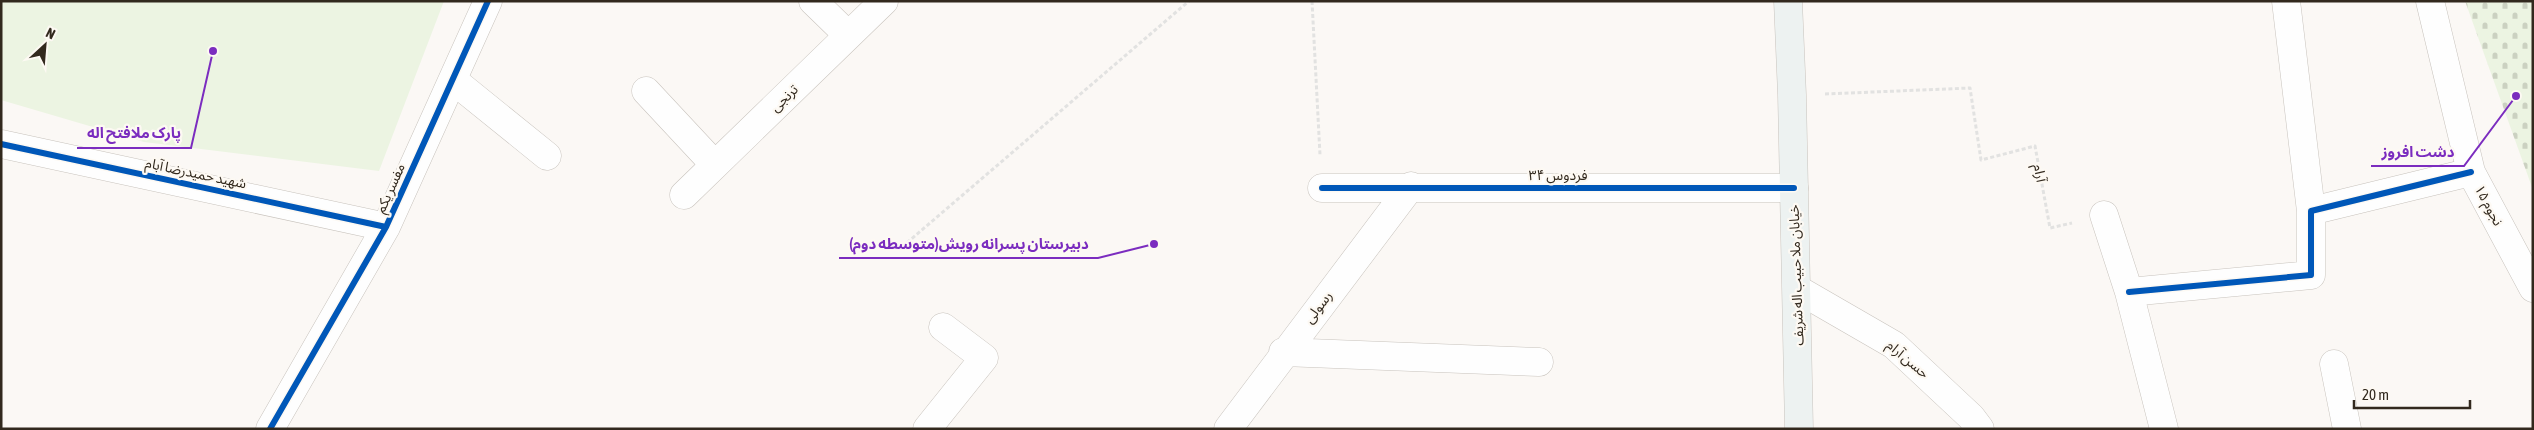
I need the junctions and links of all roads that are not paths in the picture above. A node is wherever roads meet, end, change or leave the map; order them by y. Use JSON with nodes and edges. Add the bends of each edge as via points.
{"nodes":[{"id":1,"x":488,"y":1,"type":"edge"},
{"id":2,"x":813,"y":1,"type":"edge"},
{"id":3,"x":884,"y":1,"type":"edge"},
{"id":4,"x":1788,"y":1,"type":"edge"},
{"id":5,"x":2286,"y":1,"type":"edge"},
{"id":6,"x":2430,"y":1,"type":"edge"},
{"id":7,"x":848,"y":36,"type":"junction"},
{"id":8,"x":453,"y":80,"type":"junction"},
{"id":9,"x":646,"y":91,"type":"dead end"},
{"id":10,"x":1,"y":144,"type":"edge"},
{"id":11,"x":547,"y":156,"type":"dead end"},
{"id":12,"x":715,"y":165,"type":"junction"},
{"id":13,"x":2471,"y":172,"type":"junction"},
{"id":14,"x":1410,"y":186,"type":"junction"},
{"id":15,"x":1322,"y":188,"type":"road end"},
{"id":16,"x":1794,"y":188,"type":"junction"},
{"id":17,"x":684,"y":195,"type":"dead end"},
{"id":18,"x":2312,"y":211,"type":"junction"},
{"id":19,"x":2104,"y":215,"type":"road end"},
{"id":20,"x":386,"y":227,"type":"junction"},
{"id":21,"x":2533,"y":288,"type":"edge"},
{"id":22,"x":1797,"y":289,"type":"junction"},
{"id":23,"x":2129,"y":292,"type":"junction"},
{"id":24,"x":943,"y":327,"type":"dead end"},
{"id":25,"x":1283,"y":352,"type":"junction"},
{"id":26,"x":1539,"y":362,"type":"dead end"},
{"id":27,"x":2334,"y":364,"type":"dead end"},
{"id":28,"x":270,"y":429,"type":"edge"},
{"id":29,"x":927,"y":429,"type":"edge"},
{"id":30,"x":1228,"y":429,"type":"edge"},
{"id":31,"x":1799,"y":429,"type":"edge"},
{"id":32,"x":1980,"y":429,"type":"edge"},
{"id":33,"x":2164,"y":429,"type":"edge"},
{"id":34,"x":2348,"y":429,"type":"edge"}],
"edges":[{"from":1,"to":8,"type":"street","name":"مفسر یکم"},
{"from":2,"to":7,"type":"street"},
{"from":3,"to":7,"type":"street","name":"ترنجی"},
{"from":4,"to":16,"type":"main road","name":"خیابان ملا حبیب اله شریف"},
{"from":5,"to":18,"type":"street"},
{"from":6,"to":13,"type":"street","name":"نجوم ۱۵"},
{"from":7,"to":12,"type":"street","name":"ترنجی"},
{"from":8,"to":11,"type":"street"},
{"from":8,"to":20,"type":"street","name":"مفسر یکم"},
{"from":9,"to":12,"type":"street"},
{"from":10,"to":20,"type":"street","name":"شهید حمیدرضا آبام"},
{"from":12,"to":17,"type":"street","name":"ترنجی"},
{"from":13,"to":18,"type":"street"},
{"from":13,"to":21,"type":"street","name":"نجوم ۱۵"},
{"from":14,"to":15,"type":"street","name":"فردوس ۳۴"},
{"from":14,"to":16,"type":"street","name":"فردوس ۳۴"},
{"from":14,"to":25,"type":"street","name":"رسولی"},
{"from":16,"to":22,"type":"main road","name":"خیابان ملا حبیب اله شریف"},
{"from":18,"to":23,"type":"street","via":[[2311,275]]},
{"from":19,"to":23,"type":"street"},
{"from":20,"to":28,"type":"street","name":"مفسر یکم"},
{"from":22,"to":31,"type":"main road","name":"خیابان ملا حبیب اله شریف"},
{"from":22,"to":32,"type":"street","name":"حسن آرام","via":[[1894,345]]},
{"from":23,"to":33,"type":"street"},
{"from":24,"to":29,"type":"street","via":[[984,358]]},
{"from":25,"to":26,"type":"street"},
{"from":25,"to":30,"type":"street","name":"رسولی"},
{"from":27,"to":34,"type":"street"}]}
